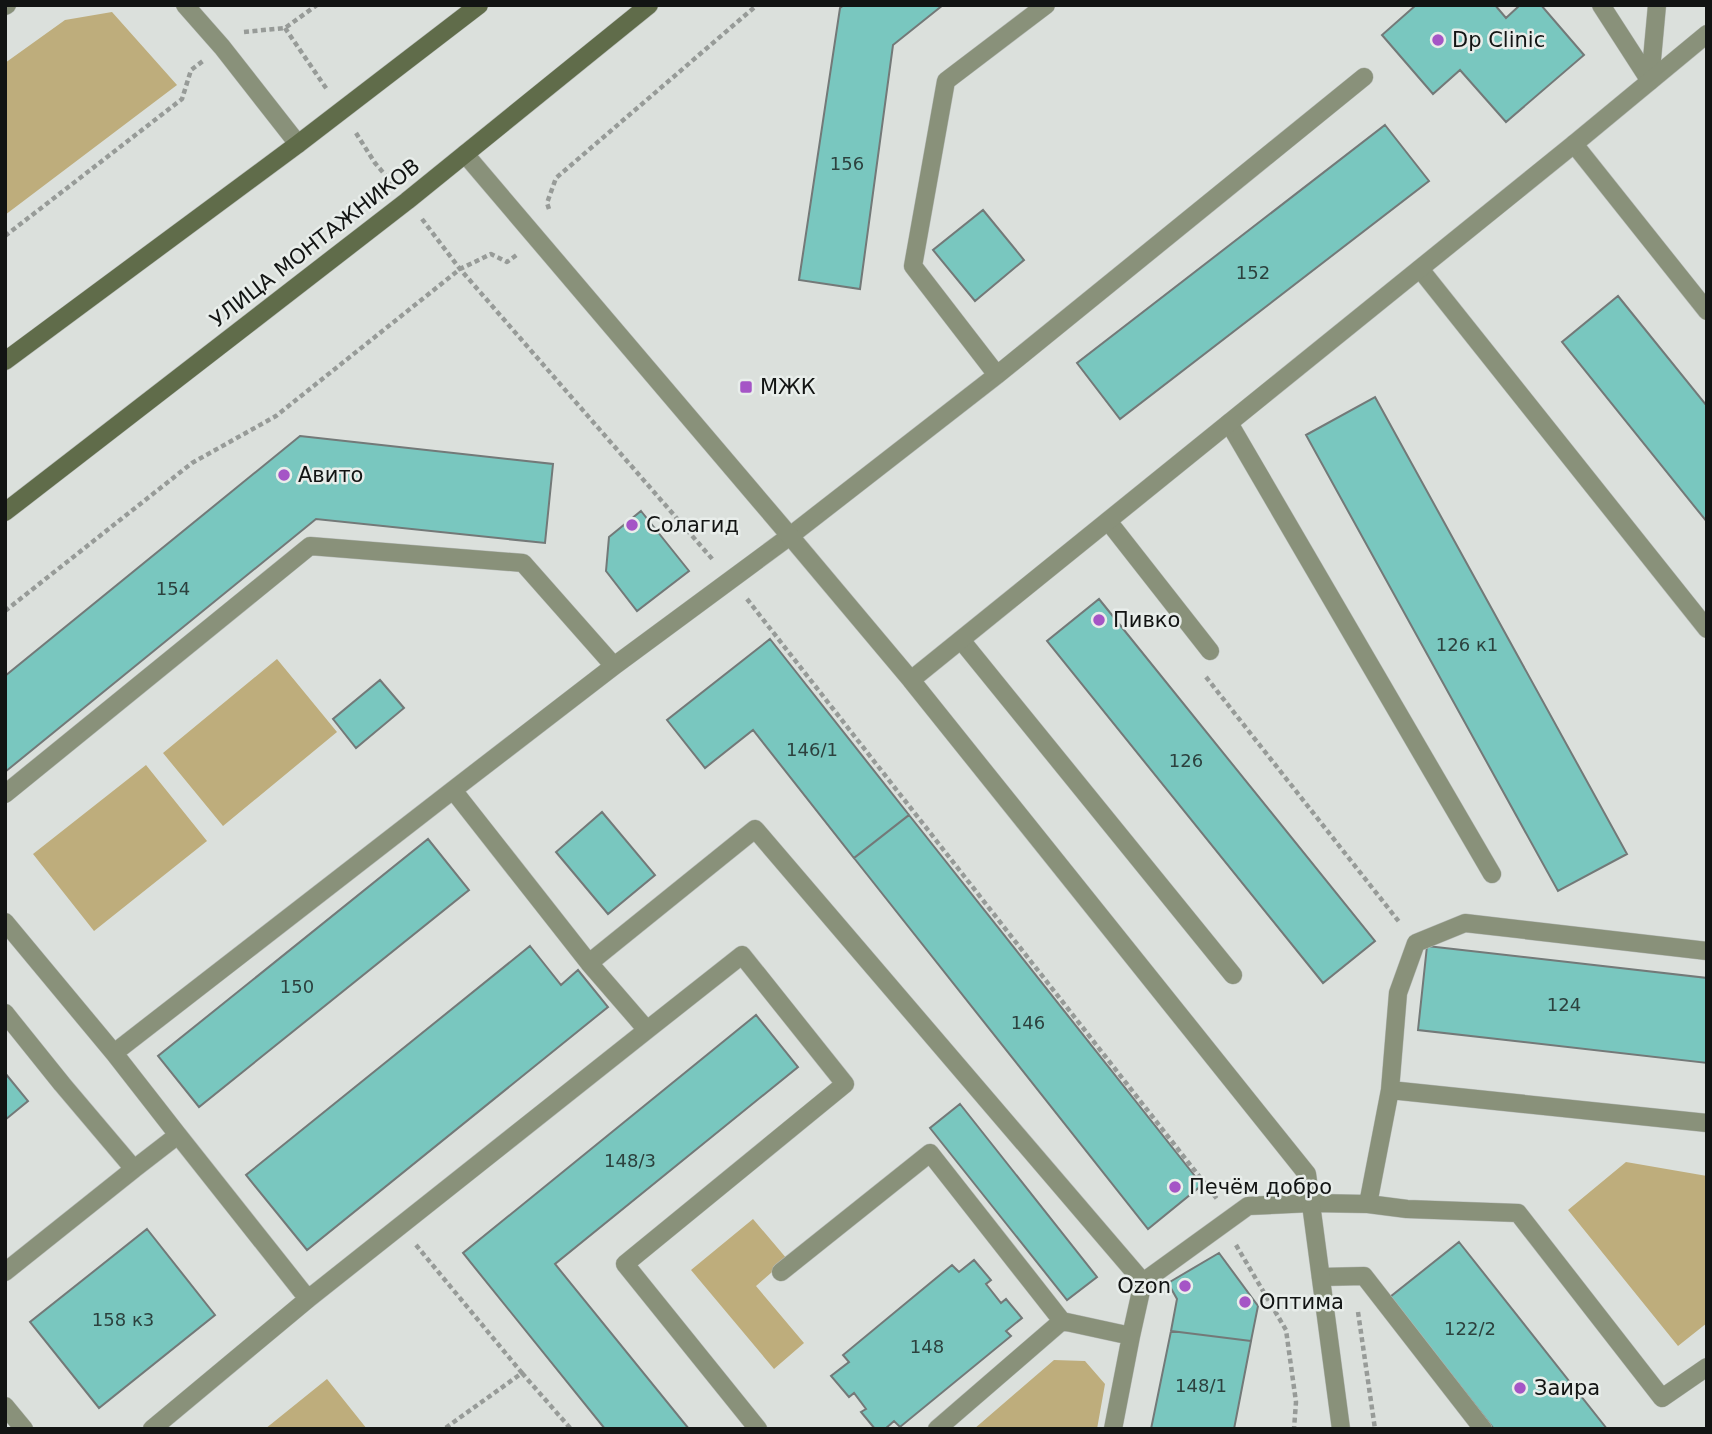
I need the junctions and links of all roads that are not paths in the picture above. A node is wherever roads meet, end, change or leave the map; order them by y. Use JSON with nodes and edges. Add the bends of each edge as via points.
{"nodes":[{"id":1,"x":185,"y":5,"type":"edge"},
{"id":2,"x":479,"y":5,"type":"edge"},
{"id":3,"x":649,"y":5,"type":"edge"},
{"id":4,"x":1046,"y":5,"type":"edge"},
{"id":5,"x":1601,"y":5,"type":"edge"},
{"id":6,"x":1657,"y":5,"type":"edge"},
{"id":7,"x":1707,"y":34,"type":"edge"},
{"id":8,"x":1364,"y":77,"type":"dead end"},
{"id":9,"x":1650,"y":81,"type":"junction"},
{"id":10,"x":298,"y":144,"type":"junction"},
{"id":11,"x":1574,"y":144,"type":"junction"},
{"id":12,"x":465,"y":154,"type":"junction"},
{"id":13,"x":1420,"y":269,"type":"junction"},
{"id":14,"x":1707,"y":311,"type":"edge"},
{"id":15,"x":5,"y":361,"type":"edge"},
{"id":16,"x":997,"y":375,"type":"junction"},
{"id":17,"x":1229,"y":423,"type":"junction"},
{"id":18,"x":5,"y":512,"type":"edge"},
{"id":19,"x":1108,"y":521,"type":"junction"},
{"id":20,"x":790,"y":536,"type":"junction"},
{"id":21,"x":1707,"y":629,"type":"edge"},
{"id":22,"x":961,"y":640,"type":"junction"},
{"id":23,"x":1210,"y":651,"type":"road end"},
{"id":24,"x":614,"y":666,"type":"junction"},
{"id":25,"x":911,"y":680,"type":"junction"},
{"id":26,"x":453,"y":790,"type":"junction"},
{"id":27,"x":5,"y":794,"type":"edge"},
{"id":28,"x":1492,"y":874,"type":"dead end"},
{"id":29,"x":5,"y":922,"type":"edge"},
{"id":30,"x":1707,"y":951,"type":"edge"},
{"id":31,"x":589,"y":963,"type":"junction"},
{"id":32,"x":1233,"y":975,"type":"dead end"},
{"id":33,"x":5,"y":1013,"type":"edge"},
{"id":34,"x":647,"y":1030,"type":"junction"},
{"id":35,"x":114,"y":1053,"type":"junction"},
{"id":36,"x":1390,"y":1090,"type":"junction"},
{"id":37,"x":1707,"y":1123,"type":"edge"},
{"id":38,"x":178,"y":1135,"type":"junction"},
{"id":39,"x":134,"y":1169,"type":"junction"},
{"id":40,"x":1312,"y":1202,"type":"junction"},
{"id":41,"x":1368,"y":1204,"type":"junction"},
{"id":42,"x":5,"y":1272,"type":"edge"},
{"id":43,"x":780,"y":1272,"type":"dead end"},
{"id":44,"x":1321,"y":1277,"type":"junction"},
{"id":45,"x":1143,"y":1282,"type":"junction"},
{"id":46,"x":308,"y":1299,"type":"junction"},
{"id":47,"x":1062,"y":1321,"type":"junction"},
{"id":48,"x":1130,"y":1336,"type":"junction"},
{"id":49,"x":1707,"y":1367,"type":"edge"},
{"id":50,"x":5,"y":1406,"type":"edge"},
{"id":51,"x":24,"y":1429,"type":"edge"},
{"id":52,"x":152,"y":1429,"type":"edge"},
{"id":53,"x":758,"y":1429,"type":"edge"},
{"id":54,"x":937,"y":1429,"type":"edge"},
{"id":55,"x":1113,"y":1429,"type":"edge"},
{"id":56,"x":1341,"y":1429,"type":"edge"},
{"id":57,"x":1483,"y":1429,"type":"edge"}],
"edges":[{"from":1,"to":10,"type":"street"},
{"from":2,"to":10,"type":"main road"},
{"from":3,"to":12,"type":"main road","name":"УЛИЦА МОНТАЖНИКОВ"},
{"from":4,"to":16,"type":"street","via":[[946,80],[914,266]]},
{"from":5,"to":9,"type":"street"},
{"from":6,"to":9,"type":"street"},
{"from":7,"to":9,"type":"street"},
{"from":8,"to":16,"type":"street"},
{"from":9,"to":11,"type":"street"},
{"from":10,"to":15,"type":"main road"},
{"from":11,"to":13,"type":"street"},
{"from":11,"to":14,"type":"street"},
{"from":12,"to":18,"type":"main road","name":"УЛИЦА МОНТАЖНИКОВ"},
{"from":12,"to":20,"type":"street"},
{"from":13,"to":17,"type":"street"},
{"from":13,"to":21,"type":"street"},
{"from":16,"to":20,"type":"street"},
{"from":17,"to":19,"type":"street"},
{"from":17,"to":28,"type":"street"},
{"from":19,"to":22,"type":"street"},
{"from":19,"to":23,"type":"street"},
{"from":20,"to":24,"type":"street"},
{"from":20,"to":25,"type":"street"},
{"from":22,"to":25,"type":"street"},
{"from":22,"to":32,"type":"street"},
{"from":24,"to":26,"type":"street"},
{"from":24,"to":27,"type":"street","via":[[523,563],[310,546]]},
{"from":25,"to":40,"type":"street","via":[[1293,1154],[1307,1174]]},
{"from":26,"to":31,"type":"street"},
{"from":26,"to":35,"type":"street"},
{"from":29,"to":35,"type":"street"},
{"from":30,"to":36,"type":"street","via":[[1465,923],[1416,943],[1398,993]]},
{"from":31,"to":34,"type":"street"},
{"from":31,"to":45,"type":"street","via":[[755,829]]},
{"from":33,"to":39,"type":"street"},
{"from":34,"to":46,"type":"street"},
{"from":34,"to":53,"type":"street","via":[[742,956],[845,1084],[625,1264]]},
{"from":35,"to":38,"type":"street"},
{"from":36,"to":37,"type":"street"},
{"from":36,"to":41,"type":"street"},
{"from":38,"to":39,"type":"street"},
{"from":38,"to":46,"type":"street"},
{"from":39,"to":42,"type":"street"},
{"from":40,"to":41,"type":"street"},
{"from":40,"to":44,"type":"street"},
{"from":40,"to":45,"type":"street","via":[[1248,1206]]},
{"from":41,"to":49,"type":"street","via":[[1518,1213],[1662,1398]]},
{"from":43,"to":47,"type":"street","via":[[930,1153]]},
{"from":44,"to":56,"type":"street"},
{"from":44,"to":57,"type":"street","via":[[1364,1276]]},
{"from":45,"to":48,"type":"street"},
{"from":46,"to":52,"type":"street"},
{"from":47,"to":48,"type":"street"},
{"from":47,"to":54,"type":"street"},
{"from":48,"to":55,"type":"street"},
{"from":50,"to":51,"type":"street"}]}
